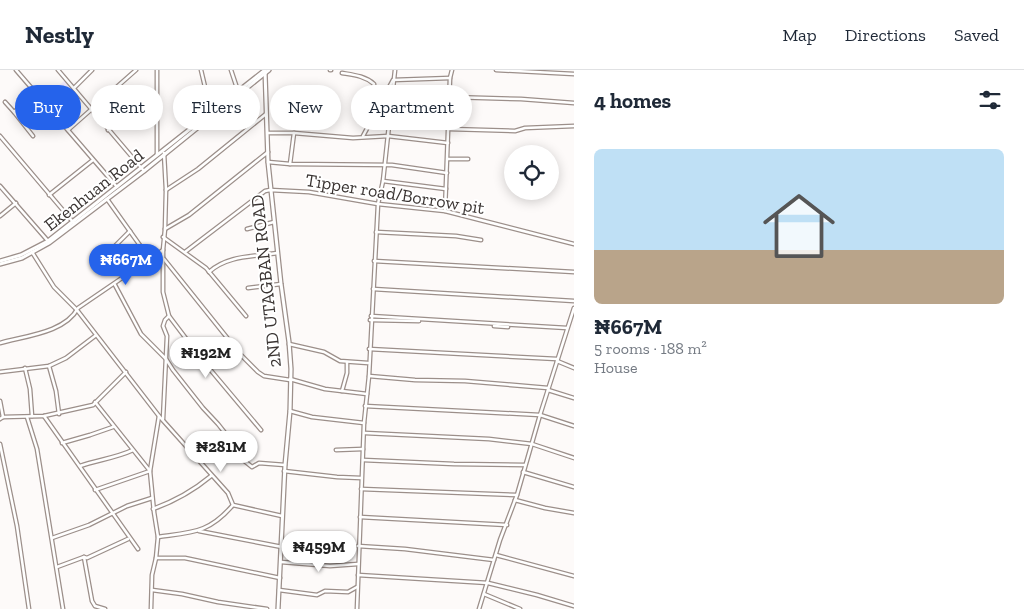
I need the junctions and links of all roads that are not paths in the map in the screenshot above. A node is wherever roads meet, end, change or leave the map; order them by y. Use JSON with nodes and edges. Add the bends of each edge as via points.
{"nodes":[{"id":1,"x":16,"y":70,"type":"edge"},
{"id":2,"x":58,"y":70,"type":"edge"},
{"id":3,"x":92,"y":70,"type":"edge"},
{"id":4,"x":136,"y":70,"type":"edge"},
{"id":5,"x":157,"y":70,"type":"edge"},
{"id":6,"x":201,"y":70,"type":"edge"},
{"id":7,"x":231,"y":70,"type":"edge"},
{"id":8,"x":395,"y":70,"type":"edge"},
{"id":9,"x":452,"y":70,"type":"edge"},
{"id":10,"x":496,"y":70,"type":"edge"},
{"id":11,"x":266,"y":71,"type":"edge"},
{"id":12,"x":342,"y":73,"type":"dead end"},
{"id":13,"x":574,"y":74,"type":"edge"},
{"id":14,"x":450,"y":78,"type":"junction"},
{"id":15,"x":393,"y":80,"type":"junction"},
{"id":16,"x":28,"y":85,"type":"edge"},
{"id":17,"x":71,"y":85,"type":"edge"},
{"id":18,"x":77,"y":85,"type":"edge"},
{"id":19,"x":119,"y":85,"type":"edge"},
{"id":20,"x":205,"y":85,"type":"edge"},
{"id":21,"x":236,"y":85,"type":"edge"},
{"id":22,"x":246,"y":85,"type":"edge"},
{"id":23,"x":374,"y":85,"type":"edge"},
{"id":24,"x":390,"y":85,"type":"edge"},
{"id":25,"x":392,"y":85,"type":"edge"},
{"id":26,"x":450,"y":85,"type":"edge"},
{"id":27,"x":81,"y":96,"type":"edge"},
{"id":28,"x":472,"y":98,"type":"edge"},
{"id":29,"x":5,"y":102,"type":"dead end"},
{"id":30,"x":574,"y":104,"type":"edge"},
{"id":31,"x":91,"y":108,"type":"edge"},
{"id":32,"x":91,"y":110,"type":"edge"},
{"id":33,"x":14,"y":112,"type":"joint"},
{"id":34,"x":266,"y":114,"type":"junction"},
{"id":35,"x":81,"y":119,"type":"edge"},
{"id":36,"x":574,"y":126,"type":"edge"},
{"id":37,"x":68,"y":130,"type":"edge"},
{"id":38,"x":108,"y":130,"type":"edge"},
{"id":39,"x":189,"y":130,"type":"edge"},
{"id":40,"x":366,"y":130,"type":"edge"},
{"id":41,"x":388,"y":130,"type":"edge"},
{"id":42,"x":449,"y":130,"type":"edge"},
{"id":43,"x":472,"y":130,"type":"edge"},
{"id":44,"x":266,"y":133,"type":"junction"},
{"id":45,"x":294,"y":133,"type":"junction"},
{"id":46,"x":0,"y":136,"type":"edge"},
{"id":47,"x":33,"y":136,"type":"dead end"},
{"id":48,"x":363,"y":136,"type":"junction"},
{"id":49,"x":388,"y":136,"type":"junction"},
{"id":50,"x":448,"y":143,"type":"junction"},
{"id":51,"x":268,"y":152,"type":"junction"},
{"id":52,"x":164,"y":153,"type":"junction"},
{"id":53,"x":157,"y":155,"type":"junction"},
{"id":54,"x":448,"y":159,"type":"junction"},
{"id":55,"x":468,"y":159,"type":"dead end"},
{"id":56,"x":93,"y":160,"type":"junction"},
{"id":57,"x":268,"y":162,"type":"junction"},
{"id":58,"x":290,"y":164,"type":"junction"},
{"id":59,"x":384,"y":165,"type":"junction"},
{"id":60,"x":142,"y":170,"type":"junction"},
{"id":61,"x":447,"y":173,"type":"junction"},
{"id":62,"x":383,"y":181,"type":"junction"},
{"id":63,"x":0,"y":186,"type":"edge"},
{"id":64,"x":117,"y":187,"type":"junction"},
{"id":65,"x":446,"y":189,"type":"junction"},
{"id":66,"x":166,"y":190,"type":"junction"},
{"id":67,"x":270,"y":190,"type":"junction"},
{"id":68,"x":49,"y":195,"type":"junction"},
{"id":69,"x":107,"y":199,"type":"junction"},
{"id":70,"x":16,"y":203,"type":"dead end"},
{"id":71,"x":378,"y":204,"type":"junction"},
{"id":72,"x":445,"y":211,"type":"junction"},
{"id":73,"x":0,"y":216,"type":"edge"},
{"id":74,"x":73,"y":222,"type":"junction"},
{"id":75,"x":274,"y":222,"type":"junction"},
{"id":76,"x":165,"y":229,"type":"junction"},
{"id":77,"x":247,"y":229,"type":"dead end"},
{"id":78,"x":130,"y":231,"type":"junction"},
{"id":79,"x":376,"y":232,"type":"junction"},
{"id":80,"x":164,"y":238,"type":"junction"},
{"id":81,"x":481,"y":240,"type":"dead end"},
{"id":82,"x":48,"y":241,"type":"junction"},
{"id":83,"x":574,"y":244,"type":"edge"},
{"id":84,"x":163,"y":250,"type":"junction"},
{"id":85,"x":32,"y":252,"type":"junction"},
{"id":86,"x":185,"y":252,"type":"junction"},
{"id":87,"x":277,"y":253,"type":"junction"},
{"id":88,"x":105,"y":256,"type":"dead end"},
{"id":89,"x":149,"y":258,"type":"junction"},
{"id":90,"x":163,"y":258,"type":"junction"},
{"id":91,"x":374,"y":261,"type":"junction"},
{"id":92,"x":0,"y":262,"type":"edge"},
{"id":93,"x":209,"y":272,"type":"junction"},
{"id":94,"x":574,"y":272,"type":"edge"},
{"id":95,"x":281,"y":284,"type":"junction"},
{"id":96,"x":115,"y":285,"type":"junction"},
{"id":97,"x":248,"y":288,"type":"dead end"},
{"id":98,"x":373,"y":289,"type":"junction"},
{"id":99,"x":510,"y":297,"type":"dead end"},
{"id":100,"x":574,"y":301,"type":"edge"},
{"id":101,"x":574,"y":308,"type":"edge"},
{"id":102,"x":77,"y":310,"type":"junction"},
{"id":103,"x":169,"y":316,"type":"junction"},
{"id":104,"x":246,"y":316,"type":"dead end"},
{"id":105,"x":371,"y":318,"type":"junction"},
{"id":106,"x":508,"y":327,"type":"dead end"},
{"id":107,"x":567,"y":328,"type":"junction"},
{"id":108,"x":95,"y":336,"type":"junction"},
{"id":109,"x":0,"y":343,"type":"edge"},
{"id":110,"x":290,"y":344,"type":"junction"},
{"id":111,"x":369,"y":348,"type":"junction"},
{"id":112,"x":166,"y":359,"type":"junction"},
{"id":113,"x":557,"y":360,"type":"junction"},
{"id":114,"x":347,"y":362,"type":"junction"},
{"id":115,"x":368,"y":364,"type":"junction"},
{"id":116,"x":49,"y":366,"type":"junction"},
{"id":117,"x":25,"y":368,"type":"junction"},
{"id":118,"x":574,"y":368,"type":"edge"},
{"id":119,"x":0,"y":372,"type":"edge"},
{"id":120,"x":126,"y":372,"type":"junction"},
{"id":121,"x":369,"y":376,"type":"junction"},
{"id":122,"x":290,"y":379,"type":"junction"},
{"id":123,"x":548,"y":389,"type":"junction"},
{"id":124,"x":342,"y":390,"type":"junction"},
{"id":125,"x":367,"y":394,"type":"junction"},
{"id":126,"x":574,"y":398,"type":"edge"},
{"id":127,"x":0,"y":401,"type":"edge"},
{"id":128,"x":96,"y":402,"type":"junction"},
{"id":129,"x":365,"y":406,"type":"junction"},
{"id":130,"x":290,"y":411,"type":"junction"},
{"id":131,"x":59,"y":414,"type":"junction"},
{"id":132,"x":540,"y":414,"type":"junction"},
{"id":133,"x":32,"y":416,"type":"junction"},
{"id":134,"x":44,"y":416,"type":"junction"},
{"id":135,"x":159,"y":416,"type":"junction"},
{"id":136,"x":27,"y":417,"type":"junction"},
{"id":137,"x":2,"y":418,"type":"edge"},
{"id":138,"x":163,"y":420,"type":"junction"},
{"id":139,"x":364,"y":423,"type":"junction"},
{"id":140,"x":114,"y":426,"type":"junction"},
{"id":141,"x":574,"y":426,"type":"edge"},
{"id":142,"x":261,"y":430,"type":"dead end"},
{"id":143,"x":364,"y":434,"type":"junction"},
{"id":144,"x":62,"y":443,"type":"junction"},
{"id":145,"x":0,"y":444,"type":"edge"},
{"id":146,"x":532,"y":444,"type":"junction"},
{"id":147,"x":363,"y":449,"type":"junction"},
{"id":148,"x":134,"y":450,"type":"junction"},
{"id":149,"x":336,"y":450,"type":"dead end"},
{"id":150,"x":574,"y":458,"type":"edge"},
{"id":151,"x":363,"y":460,"type":"junction"},
{"id":152,"x":285,"y":465,"type":"junction"},
{"id":153,"x":525,"y":465,"type":"junction"},
{"id":154,"x":80,"y":466,"type":"junction"},
{"id":155,"x":150,"y":471,"type":"junction"},
{"id":156,"x":284,"y":471,"type":"junction"},
{"id":157,"x":523,"y":472,"type":"junction"},
{"id":158,"x":211,"y":476,"type":"junction"},
{"id":159,"x":361,"y":478,"type":"junction"},
{"id":160,"x":574,"y":487,"type":"edge"},
{"id":161,"x":361,"y":489,"type":"junction"},
{"id":162,"x":95,"y":490,"type":"junction"},
{"id":163,"x":517,"y":495,"type":"junction"},
{"id":164,"x":152,"y":498,"type":"junction"},
{"id":165,"x":515,"y":500,"type":"junction"},
{"id":166,"x":233,"y":505,"type":"junction"},
{"id":167,"x":153,"y":509,"type":"junction"},
{"id":168,"x":574,"y":513,"type":"edge"},
{"id":169,"x":113,"y":514,"type":"junction"},
{"id":170,"x":284,"y":516,"type":"junction"},
{"id":171,"x":360,"y":517,"type":"junction"},
{"id":172,"x":507,"y":525,"type":"junction"},
{"id":173,"x":199,"y":531,"type":"junction"},
{"id":174,"x":158,"y":537,"type":"junction"},
{"id":175,"x":52,"y":538,"type":"junction"},
{"id":176,"x":129,"y":538,"type":"junction"},
{"id":177,"x":282,"y":546,"type":"junction"},
{"id":178,"x":358,"y":546,"type":"junction"},
{"id":179,"x":138,"y":550,"type":"dead end"},
{"id":180,"x":496,"y":555,"type":"junction"},
{"id":181,"x":84,"y":557,"type":"junction"},
{"id":182,"x":156,"y":558,"type":"junction"},
{"id":183,"x":494,"y":560,"type":"junction"},
{"id":184,"x":281,"y":562,"type":"junction"},
{"id":185,"x":358,"y":564,"type":"junction"},
{"id":186,"x":57,"y":567,"type":"junction"},
{"id":187,"x":358,"y":575,"type":"junction"},
{"id":188,"x":574,"y":576,"type":"edge"},
{"id":189,"x":280,"y":578,"type":"junction"},
{"id":190,"x":488,"y":583,"type":"junction"},
{"id":191,"x":357,"y":587,"type":"junction"},
{"id":192,"x":152,"y":590,"type":"junction"},
{"id":193,"x":279,"y":590,"type":"junction"},
{"id":194,"x":484,"y":594,"type":"junction"},
{"id":195,"x":574,"y":606,"type":"edge"},
{"id":196,"x":29,"y":609,"type":"edge"},
{"id":197,"x":63,"y":609,"type":"edge"},
{"id":198,"x":105,"y":609,"type":"edge"},
{"id":199,"x":151,"y":609,"type":"edge"},
{"id":200,"x":267,"y":609,"type":"edge"},
{"id":201,"x":278,"y":609,"type":"edge"},
{"id":202,"x":356,"y":609,"type":"edge"},
{"id":203,"x":479,"y":609,"type":"edge"},
{"id":204,"x":520,"y":609,"type":"edge"}],
"edges":[{"from":1,"to":16,"type":"street"},
{"from":2,"to":17,"type":"street"},
{"from":3,"to":18,"type":"street"},
{"from":4,"to":19,"type":"street"},
{"from":5,"to":53,"type":"street"},
{"from":6,"to":20,"type":"street"},
{"from":7,"to":21,"type":"street"},
{"from":8,"to":15,"type":"street"},
{"from":9,"to":14,"type":"street"},
{"from":10,"to":13,"type":"street"},
{"from":11,"to":22,"type":"main road","name":"Ekenhuan Road"},
{"from":11,"to":34,"type":"main road","name":"2ND UTAGBAN ROAD"},
{"from":11,"to":52,"type":"main road","name":"Ekenhuan Road"},
{"from":12,"to":23,"type":"street","via":[[368,79]]},
{"from":14,"to":15,"type":"street"},
{"from":14,"to":26,"type":"street"},
{"from":15,"to":24,"type":"street"},
{"from":15,"to":25,"type":"street"},
{"from":27,"to":31,"type":"street"},
{"from":28,"to":30,"type":"street"},
{"from":29,"to":33,"type":"street"},
{"from":32,"to":35,"type":"street"},
{"from":33,"to":47,"type":"street"},
{"from":34,"to":44,"type":"main road","name":"2ND UTAGBAN ROAD"},
{"from":34,"to":66,"type":"street","via":[[198,169]]},
{"from":36,"to":43,"type":"street","via":[[515,131]]},
{"from":37,"to":56,"type":"street"},
{"from":38,"to":60,"type":"street"},
{"from":39,"to":53,"type":"main road","name":"Ekenhuan Road"},
{"from":40,"to":48,"type":"street"},
{"from":41,"to":49,"type":"street"},
{"from":42,"to":50,"type":"street"},
{"from":44,"to":45,"type":"street"},
{"from":44,"to":51,"type":"main road","name":"2ND UTAGBAN ROAD"},
{"from":45,"to":48,"type":"street"},
{"from":45,"to":58,"type":"street"},
{"from":46,"to":68,"type":"street"},
{"from":48,"to":49,"type":"street"},
{"from":49,"to":50,"type":"street"},
{"from":49,"to":59,"type":"street"},
{"from":50,"to":54,"type":"street"},
{"from":51,"to":57,"type":"main road","name":"2ND UTAGBAN ROAD"},
{"from":51,"to":76,"type":"street","via":[[189,215]]},
{"from":52,"to":60,"type":"main road","name":"Ekenhuan Road"},
{"from":52,"to":66,"type":"street"},
{"from":53,"to":60,"type":"main road","name":"Ekenhuan Road"},
{"from":54,"to":55,"type":"street"},
{"from":54,"to":61,"type":"street"},
{"from":56,"to":64,"type":"street"},
{"from":56,"to":68,"type":"street"},
{"from":57,"to":58,"type":"street"},
{"from":57,"to":67,"type":"main road","name":"2ND UTAGBAN ROAD"},
{"from":58,"to":59,"type":"street"},
{"from":59,"to":61,"type":"street"},
{"from":59,"to":62,"type":"street"},
{"from":60,"to":64,"type":"main road","name":"Ekenhuan Road"},
{"from":60,"to":69,"type":"main road","name":"Ekenhuan Road"},
{"from":61,"to":65,"type":"street"},
{"from":62,"to":65,"type":"street"},
{"from":62,"to":71,"type":"street"},
{"from":63,"to":82,"type":"street"},
{"from":64,"to":74,"type":"main road","name":"Ekenhuan Road"},
{"from":65,"to":72,"type":"street"},
{"from":66,"to":76,"type":"street"},
{"from":67,"to":71,"type":"street","name":"Tipper road/Borrow pit","via":[[309,192]]},
{"from":67,"to":75,"type":"main road","name":"2ND UTAGBAN ROAD"},
{"from":67,"to":86,"type":"street"},
{"from":68,"to":74,"type":"street"},
{"from":69,"to":78,"type":"street"},
{"from":69,"to":85,"type":"main road","name":"Ekenhuan Road"},
{"from":70,"to":73,"type":"street"},
{"from":71,"to":72,"type":"street","name":"Tipper road/Borrow pit"},
{"from":71,"to":79,"type":"street"},
{"from":72,"to":83,"type":"street","name":"Tipper road/Borrow pit"},
{"from":74,"to":82,"type":"main road","name":"Ekenhuan Road"},
{"from":75,"to":77,"type":"street"},
{"from":75,"to":87,"type":"main road","name":"2ND UTAGBAN ROAD"},
{"from":76,"to":80,"type":"street"},
{"from":78,"to":88,"type":"street"},
{"from":78,"to":89,"type":"street"},
{"from":79,"to":81,"type":"street"},
{"from":79,"to":91,"type":"street"},
{"from":80,"to":84,"type":"street"},
{"from":80,"to":86,"type":"street"},
{"from":82,"to":85,"type":"main road","name":"Ekenhuan Road"},
{"from":84,"to":89,"type":"street"},
{"from":84,"to":90,"type":"street"},
{"from":85,"to":92,"type":"main road","name":"Ekenhuan Road"},
{"from":85,"to":102,"type":"street","via":[[54,286]]},
{"from":86,"to":93,"type":"street"},
{"from":87,"to":93,"type":"street","via":[[228,260]]},
{"from":87,"to":95,"type":"main road","name":"2ND UTAGBAN ROAD"},
{"from":89,"to":96,"type":"street"},
{"from":90,"to":103,"type":"street","via":[[163,292]]},
{"from":90,"to":122,"type":"street","via":[[258,372],[264,376]]},
{"from":91,"to":94,"type":"street"},
{"from":91,"to":98,"type":"street"},
{"from":93,"to":104,"type":"street"},
{"from":95,"to":97,"type":"street"},
{"from":95,"to":110,"type":"main road","name":"2ND UTAGBAN ROAD"},
{"from":96,"to":102,"type":"street"},
{"from":96,"to":112,"type":"street","via":[[141,334]]},
{"from":98,"to":99,"type":"street"},
{"from":98,"to":100,"type":"street"},
{"from":98,"to":105,"type":"street"},
{"from":101,"to":107,"type":"street"},
{"from":102,"to":108,"type":"street"},
{"from":102,"to":109,"type":"street","via":[[72,317],[46,332]]},
{"from":103,"to":112,"type":"street","via":[[162,326],[167,336]]},
{"from":103,"to":142,"type":"street"},
{"from":105,"to":106,"type":"street"},
{"from":105,"to":107,"type":"street"},
{"from":105,"to":111,"type":"street"},
{"from":107,"to":113,"type":"street"},
{"from":108,"to":116,"type":"street","via":[[66,358]]},
{"from":108,"to":120,"type":"street"},
{"from":110,"to":114,"type":"street","via":[[312,348]]},
{"from":110,"to":122,"type":"main road","name":"2ND UTAGBAN ROAD"},
{"from":111,"to":113,"type":"street"},
{"from":111,"to":115,"type":"street"},
{"from":112,"to":138,"type":"street"},
{"from":112,"to":152,"type":"street","via":[[237,448],[242,459],[252,467],[259,463]]},
{"from":113,"to":118,"type":"street"},
{"from":113,"to":123,"type":"street"},
{"from":114,"to":115,"type":"street"},
{"from":114,"to":124,"type":"street"},
{"from":115,"to":121,"type":"street"},
{"from":116,"to":117,"type":"street"},
{"from":116,"to":131,"type":"street"},
{"from":117,"to":119,"type":"street"},
{"from":117,"to":133,"type":"street"},
{"from":120,"to":128,"type":"street"},
{"from":120,"to":135,"type":"street"},
{"from":121,"to":123,"type":"street"},
{"from":121,"to":125,"type":"street"},
{"from":122,"to":124,"type":"street","via":[[325,389]]},
{"from":122,"to":130,"type":"main road","name":"2ND UTAGBAN ROAD"},
{"from":123,"to":126,"type":"street"},
{"from":123,"to":132,"type":"street"},
{"from":124,"to":125,"type":"street"},
{"from":125,"to":129,"type":"street"},
{"from":127,"to":137,"type":"street"},
{"from":128,"to":131,"type":"street"},
{"from":128,"to":140,"type":"street"},
{"from":129,"to":132,"type":"street"},
{"from":129,"to":139,"type":"street"},
{"from":130,"to":139,"type":"street"},
{"from":130,"to":152,"type":"main road","name":"2ND UTAGBAN ROAD"},
{"from":131,"to":134,"type":"street"},
{"from":132,"to":141,"type":"street"},
{"from":132,"to":146,"type":"street"},
{"from":133,"to":134,"type":"street"},
{"from":133,"to":136,"type":"street"},
{"from":134,"to":144,"type":"street"},
{"from":135,"to":138,"type":"street"},
{"from":135,"to":155,"type":"street"},
{"from":136,"to":137,"type":"street"},
{"from":136,"to":175,"type":"street"},
{"from":138,"to":158,"type":"street"},
{"from":139,"to":143,"type":"street"},
{"from":140,"to":144,"type":"street"},
{"from":140,"to":148,"type":"street"},
{"from":143,"to":146,"type":"street"},
{"from":143,"to":147,"type":"street"},
{"from":144,"to":154,"type":"street"},
{"from":145,"to":196,"type":"street","via":[[17,526]]},
{"from":146,"to":150,"type":"street"},
{"from":146,"to":153,"type":"street"},
{"from":147,"to":149,"type":"street"},
{"from":147,"to":151,"type":"street"},
{"from":148,"to":154,"type":"street"},
{"from":148,"to":155,"type":"street"},
{"from":151,"to":153,"type":"street"},
{"from":151,"to":159,"type":"street"},
{"from":152,"to":156,"type":"main road","name":"2ND UTAGBAN ROAD"},
{"from":153,"to":157,"type":"street"},
{"from":154,"to":162,"type":"street"},
{"from":155,"to":162,"type":"street"},
{"from":155,"to":164,"type":"street"},
{"from":156,"to":159,"type":"street"},
{"from":156,"to":170,"type":"main road","name":"2ND UTAGBAN ROAD"},
{"from":157,"to":160,"type":"street"},
{"from":157,"to":163,"type":"street"},
{"from":158,"to":166,"type":"street","via":[[228,493]]},
{"from":158,"to":167,"type":"street","via":[[194,490]]},
{"from":159,"to":161,"type":"street"},
{"from":161,"to":163,"type":"street"},
{"from":161,"to":171,"type":"street"},
{"from":162,"to":169,"type":"street"},
{"from":163,"to":165,"type":"street"},
{"from":164,"to":167,"type":"street"},
{"from":164,"to":169,"type":"street"},
{"from":165,"to":168,"type":"street"},
{"from":165,"to":172,"type":"street"},
{"from":166,"to":170,"type":"street"},
{"from":166,"to":173,"type":"street"},
{"from":167,"to":174,"type":"street"},
{"from":169,"to":175,"type":"street"},
{"from":169,"to":176,"type":"street"},
{"from":170,"to":177,"type":"main road","name":"2ND UTAGBAN ROAD"},
{"from":171,"to":172,"type":"street"},
{"from":171,"to":178,"type":"street"},
{"from":172,"to":180,"type":"street"},
{"from":173,"to":174,"type":"street"},
{"from":173,"to":177,"type":"street"},
{"from":174,"to":182,"type":"street"},
{"from":175,"to":186,"type":"street"},
{"from":176,"to":179,"type":"street"},
{"from":176,"to":181,"type":"street"},
{"from":177,"to":184,"type":"main road","name":"2ND UTAGBAN ROAD"},
{"from":178,"to":183,"type":"street"},
{"from":178,"to":185,"type":"street"},
{"from":180,"to":183,"type":"street"},
{"from":180,"to":188,"type":"street"},
{"from":181,"to":186,"type":"street"},
{"from":181,"to":198,"type":"street","via":[[92,601],[95,606]]},
{"from":182,"to":189,"type":"street","via":[[185,558]]},
{"from":182,"to":192,"type":"street"},
{"from":183,"to":190,"type":"street"},
{"from":184,"to":185,"type":"street","via":[[330,566]]},
{"from":184,"to":189,"type":"main road","name":"2ND UTAGBAN ROAD"},
{"from":185,"to":187,"type":"street"},
{"from":186,"to":197,"type":"street"},
{"from":187,"to":190,"type":"street"},
{"from":187,"to":191,"type":"street"},
{"from":189,"to":193,"type":"main road","name":"2ND UTAGBAN ROAD"},
{"from":190,"to":194,"type":"street"},
{"from":190,"to":195,"type":"street"},
{"from":191,"to":193,"type":"street","via":[[348,592],[325,591],[317,595]]},
{"from":191,"to":202,"type":"street"},
{"from":192,"to":199,"type":"street"},
{"from":192,"to":200,"type":"street"},
{"from":193,"to":201,"type":"main road","name":"2ND UTAGBAN ROAD"},
{"from":194,"to":203,"type":"street"},
{"from":194,"to":204,"type":"street"}]}
